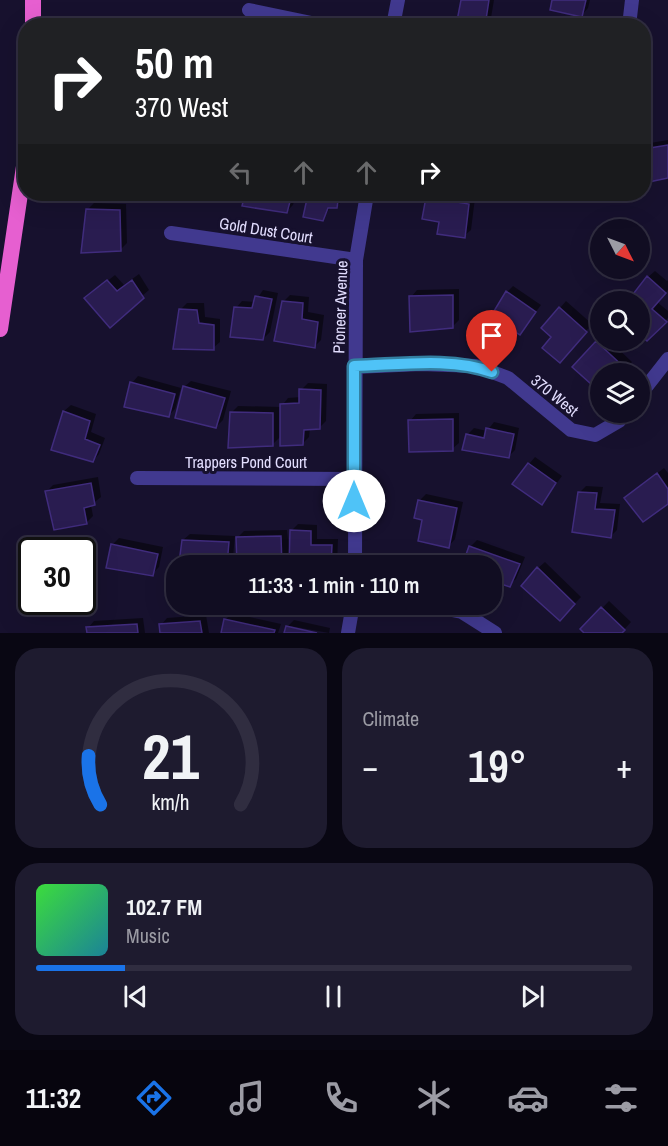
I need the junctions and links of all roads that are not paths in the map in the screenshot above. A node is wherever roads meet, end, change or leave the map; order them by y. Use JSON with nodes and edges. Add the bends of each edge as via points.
{"nodes":[{"id":1,"x":33,"y":0,"type":"edge"},
{"id":2,"x":398,"y":0,"type":"edge"},
{"id":3,"x":632,"y":0,"type":"edge"},
{"id":4,"x":249,"y":10,"type":"dead end"},
{"id":5,"x":33,"y":18,"type":"edge"},
{"id":6,"x":288,"y":18,"type":"edge"},
{"id":7,"x":395,"y":18,"type":"edge"},
{"id":8,"x":630,"y":18,"type":"edge"},
{"id":9,"x":19,"y":201,"type":"edge"},
{"id":10,"x":366,"y":201,"type":"edge"},
{"id":11,"x":171,"y":232,"type":"dead end"},
{"id":12,"x":356,"y":260,"type":"junction"},
{"id":13,"x":0,"y":329,"type":"edge"},
{"id":14,"x":668,"y":359,"type":"edge"},
{"id":15,"x":354,"y":366,"type":"junction"},
{"id":16,"x":650,"y":382,"type":"edge"},
{"id":17,"x":616,"y":423,"type":"edge"},
{"id":18,"x":137,"y":478,"type":"dead end"},
{"id":19,"x":354,"y":479,"type":"junction"},
{"id":20,"x":355,"y":555,"type":"edge"},
{"id":21,"x":351,"y":615,"type":"edge"},
{"id":22,"x":467,"y":615,"type":"edge"},
{"id":23,"x":348,"y":633,"type":"edge"},
{"id":24,"x":495,"y":633,"type":"edge"}],
"edges":[{"from":1,"to":5,"type":"highway"},
{"from":2,"to":7,"type":"street"},
{"from":3,"to":8,"type":"street"},
{"from":4,"to":6,"type":"street"},
{"from":9,"to":13,"type":"highway"},
{"from":10,"to":12,"type":"street","name":"Pioneer Avenue"},
{"from":11,"to":12,"type":"street","name":"Gold Dust Court"},
{"from":12,"to":15,"type":"street","name":"Pioneer Avenue"},
{"from":14,"to":16,"type":"street"},
{"from":15,"to":17,"type":"street","name":"370 West","via":[[476,366],[508,378],[571,430],[595,435]]},
{"from":15,"to":19,"type":"street","name":"Pioneer Avenue"},
{"from":18,"to":19,"type":"street","name":"Trappers Pond Court"},
{"from":19,"to":20,"type":"street","name":"Pioneer Avenue"},
{"from":21,"to":23,"type":"street"},
{"from":22,"to":24,"type":"street"}]}
